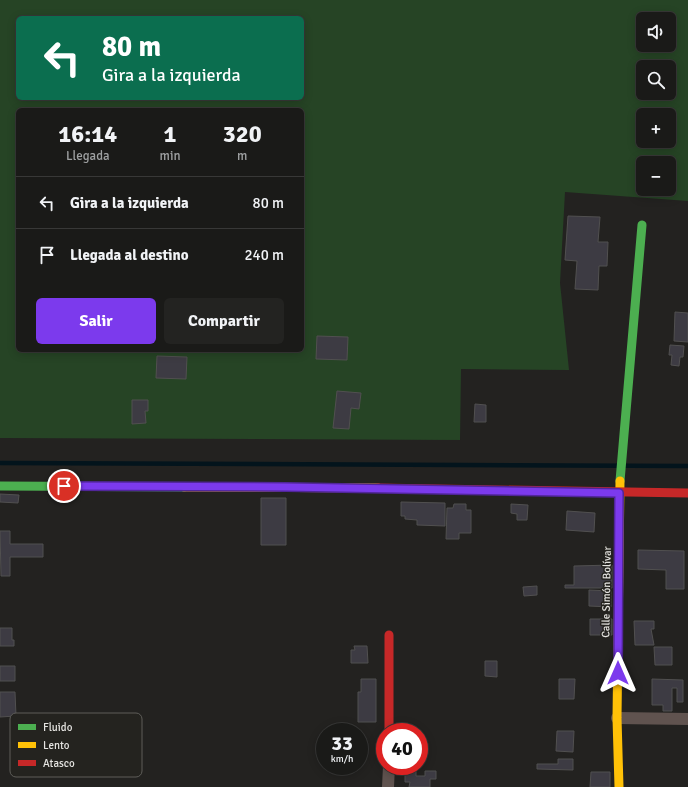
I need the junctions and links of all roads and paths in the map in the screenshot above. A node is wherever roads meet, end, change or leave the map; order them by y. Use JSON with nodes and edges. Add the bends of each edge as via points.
{"nodes":[{"id":1,"x":642,"y":225,"type":"dead end"},
{"id":2,"x":0,"y":486,"type":"edge"},
{"id":3,"x":619,"y":493,"type":"junction"},
{"id":4,"x":688,"y":493,"type":"edge"},
{"id":5,"x":389,"y":635,"type":"dead end"},
{"id":6,"x":617,"y":718,"type":"junction"},
{"id":7,"x":688,"y":719,"type":"edge"},
{"id":8,"x":389,"y":723,"type":"edge"},
{"id":9,"x":388,"y":775,"type":"edge"},
{"id":10,"x":388,"y":787,"type":"edge"},
{"id":11,"x":619,"y":787,"type":"edge"}],
"edges":[{"from":1,"to":3,"type":"street","name":"Calle Simón Bolívar"},
{"from":2,"to":3,"type":"street","via":[[278,487]]},
{"from":3,"to":4,"type":"street"},
{"from":3,"to":6,"type":"street","name":"Calle Simón Bolívar"},
{"from":5,"to":8,"type":"street"},
{"from":6,"to":7,"type":"street"},
{"from":6,"to":11,"type":"street","name":"Calle Simón Bolívar"},
{"from":9,"to":10,"type":"street"}]}
